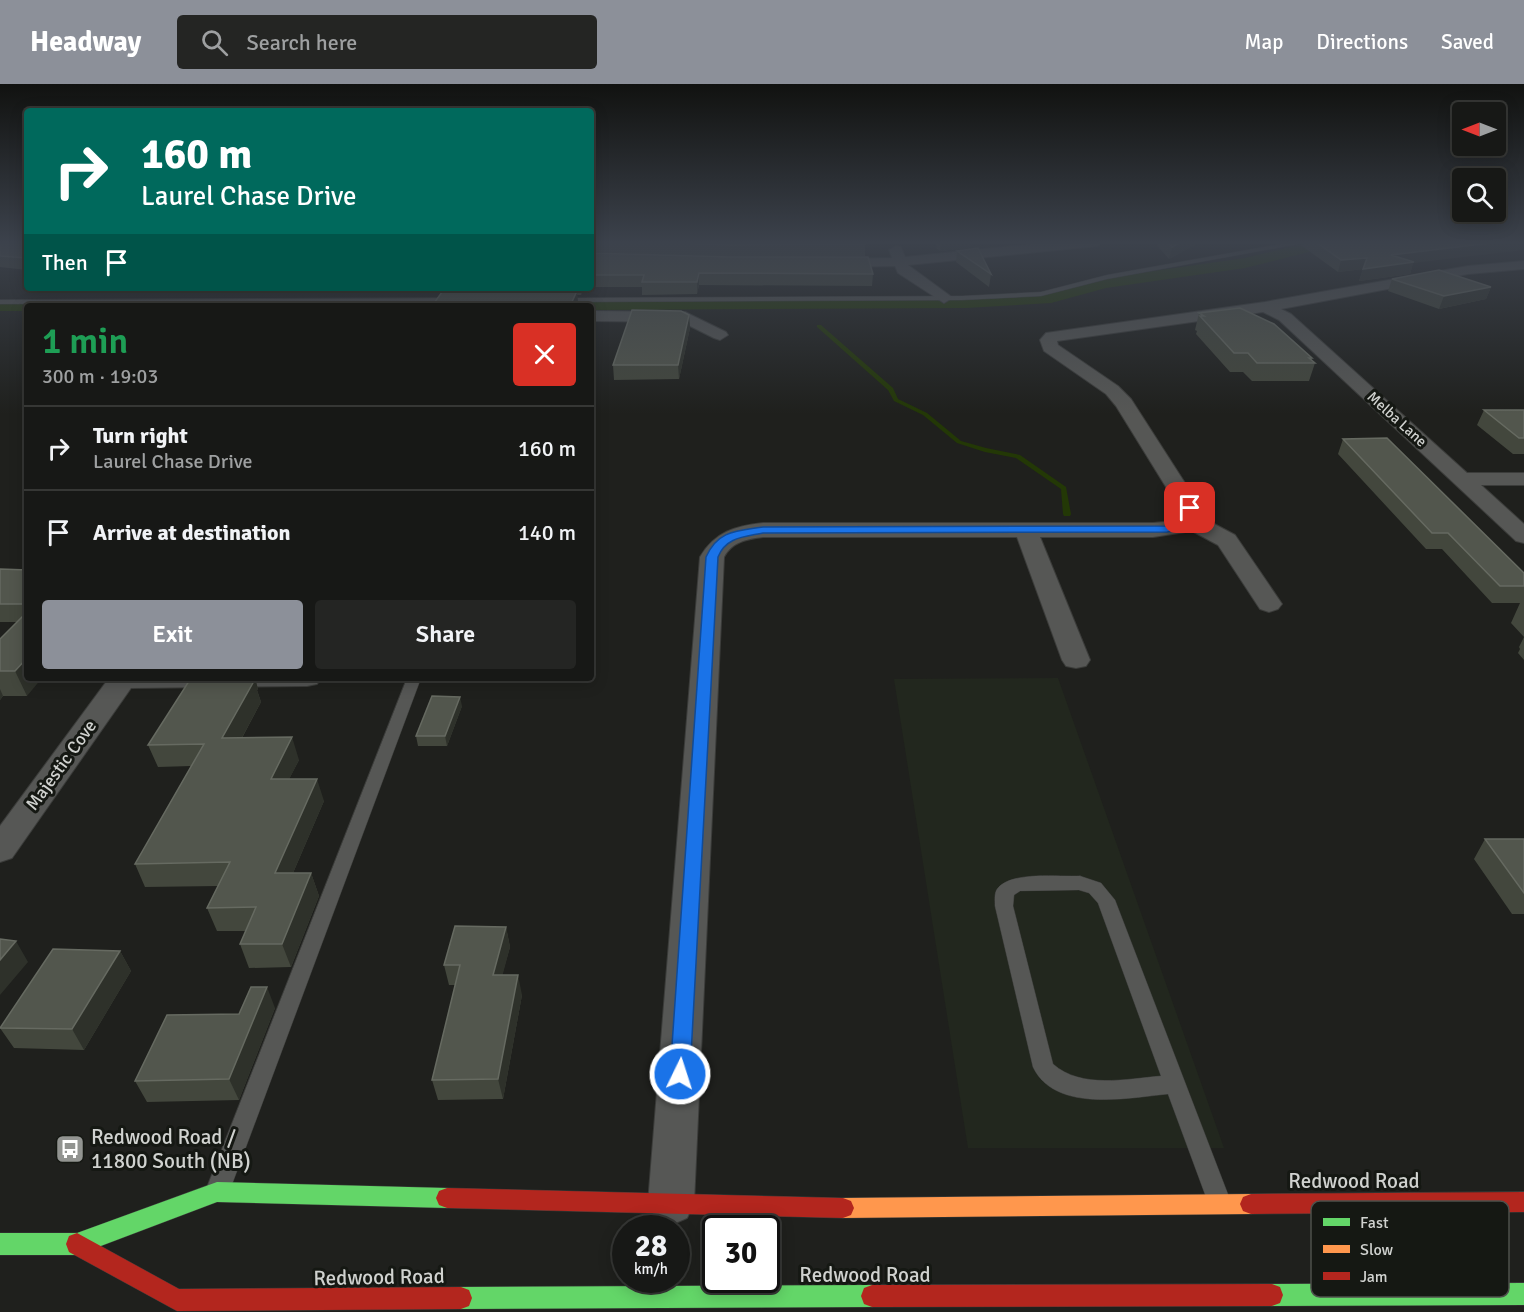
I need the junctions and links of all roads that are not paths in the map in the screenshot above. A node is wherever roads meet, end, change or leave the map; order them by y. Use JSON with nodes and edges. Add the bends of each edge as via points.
{"nodes":[{"id":1,"x":688,"y":299,"type":"edge"},
{"id":2,"x":1307,"y":299,"type":"edge"},
{"id":3,"x":468,"y":300,"type":"edge"},
{"id":4,"x":552,"y":300,"type":"edge"},
{"id":5,"x":0,"y":302,"type":"edge"},
{"id":6,"x":1265,"y":307,"type":"junction"},
{"id":7,"x":594,"y":316,"type":"edge"},
{"id":8,"x":720,"y":335,"type":"dead end"},
{"id":9,"x":1462,"y":479,"type":"junction"},
{"id":10,"x":1524,"y":479,"type":"edge"},
{"id":11,"x":1190,"y":521,"type":"junction"},
{"id":12,"x":1026,"y":531,"type":"junction"},
{"id":13,"x":1524,"y":536,"type":"edge"},
{"id":14,"x":1269,"y":604,"type":"dead end"},
{"id":15,"x":1076,"y":660,"type":"dead end"},
{"id":16,"x":122,"y":681,"type":"edge"},
{"id":17,"x":413,"y":681,"type":"edge"},
{"id":18,"x":4,"y":838,"type":"edge"},
{"id":19,"x":1174,"y":1084,"type":"junction"},
{"id":20,"x":217,"y":1192,"type":"junction"},
{"id":21,"x":1509,"y":1202,"type":"edge"},
{"id":22,"x":1524,"y":1202,"type":"edge"},
{"id":23,"x":671,"y":1203,"type":"junction"},
{"id":24,"x":1219,"y":1203,"type":"junction"},
{"id":25,"x":1311,"y":1203,"type":"edge"},
{"id":26,"x":0,"y":1244,"type":"edge"},
{"id":27,"x":77,"y":1244,"type":"junction"},
{"id":28,"x":1311,"y":1294,"type":"edge"},
{"id":29,"x":1509,"y":1294,"type":"edge"},
{"id":30,"x":1524,"y":1294,"type":"edge"}],
"edges":[{"from":1,"to":4,"type":"lane"},
{"from":2,"to":6,"type":"street"},
{"from":3,"to":5,"type":"lane"},
{"from":6,"to":9,"type":"street","name":"Melba Lane","via":[[1285,317]]},
{"from":6,"to":11,"type":"street","via":[[1060,334],[1048,339],[1050,347],[1119,396],[1190,508]]},
{"from":7,"to":8,"type":"street","via":[[685,317]]},
{"from":9,"to":10,"type":"street"},
{"from":9,"to":13,"type":"street","name":"Melba Lane"},
{"from":11,"to":12,"type":"street","via":[[1182,527],[1153,530]]},
{"from":11,"to":14,"type":"street","via":[[1227,540]]},
{"from":12,"to":15,"type":"street"},
{"from":12,"to":23,"type":"street","via":[[763,530],[729,536],[717,546],[712,557]]},
{"from":16,"to":18,"type":"street","name":"Majestic Cove"},
{"from":17,"to":20,"type":"lane"},
{"from":19,"to":19,"type":"lane","via":[[1106,900],[1095,888],[1080,883],[1016,884],[1005,892],[1004,906],[1039,1054],[1047,1072],[1064,1083],[1091,1090]]},
{"from":19,"to":24,"type":"lane"},
{"from":20,"to":23,"type":"main road","name":"Redwood Road"},
{"from":20,"to":27,"type":"main road","name":"Redwood Road"},
{"from":21,"to":22,"type":"main road","name":"Redwood Road"},
{"from":23,"to":24,"type":"main road","name":"Redwood Road","via":[[802,1208]]},
{"from":24,"to":25,"type":"main road","name":"Redwood Road"},
{"from":26,"to":27,"type":"main road","name":"Redwood Road"},
{"from":27,"to":28,"type":"main road","name":"Redwood Road","via":[[177,1300]]},
{"from":29,"to":30,"type":"main road","name":"Redwood Road"}]}
